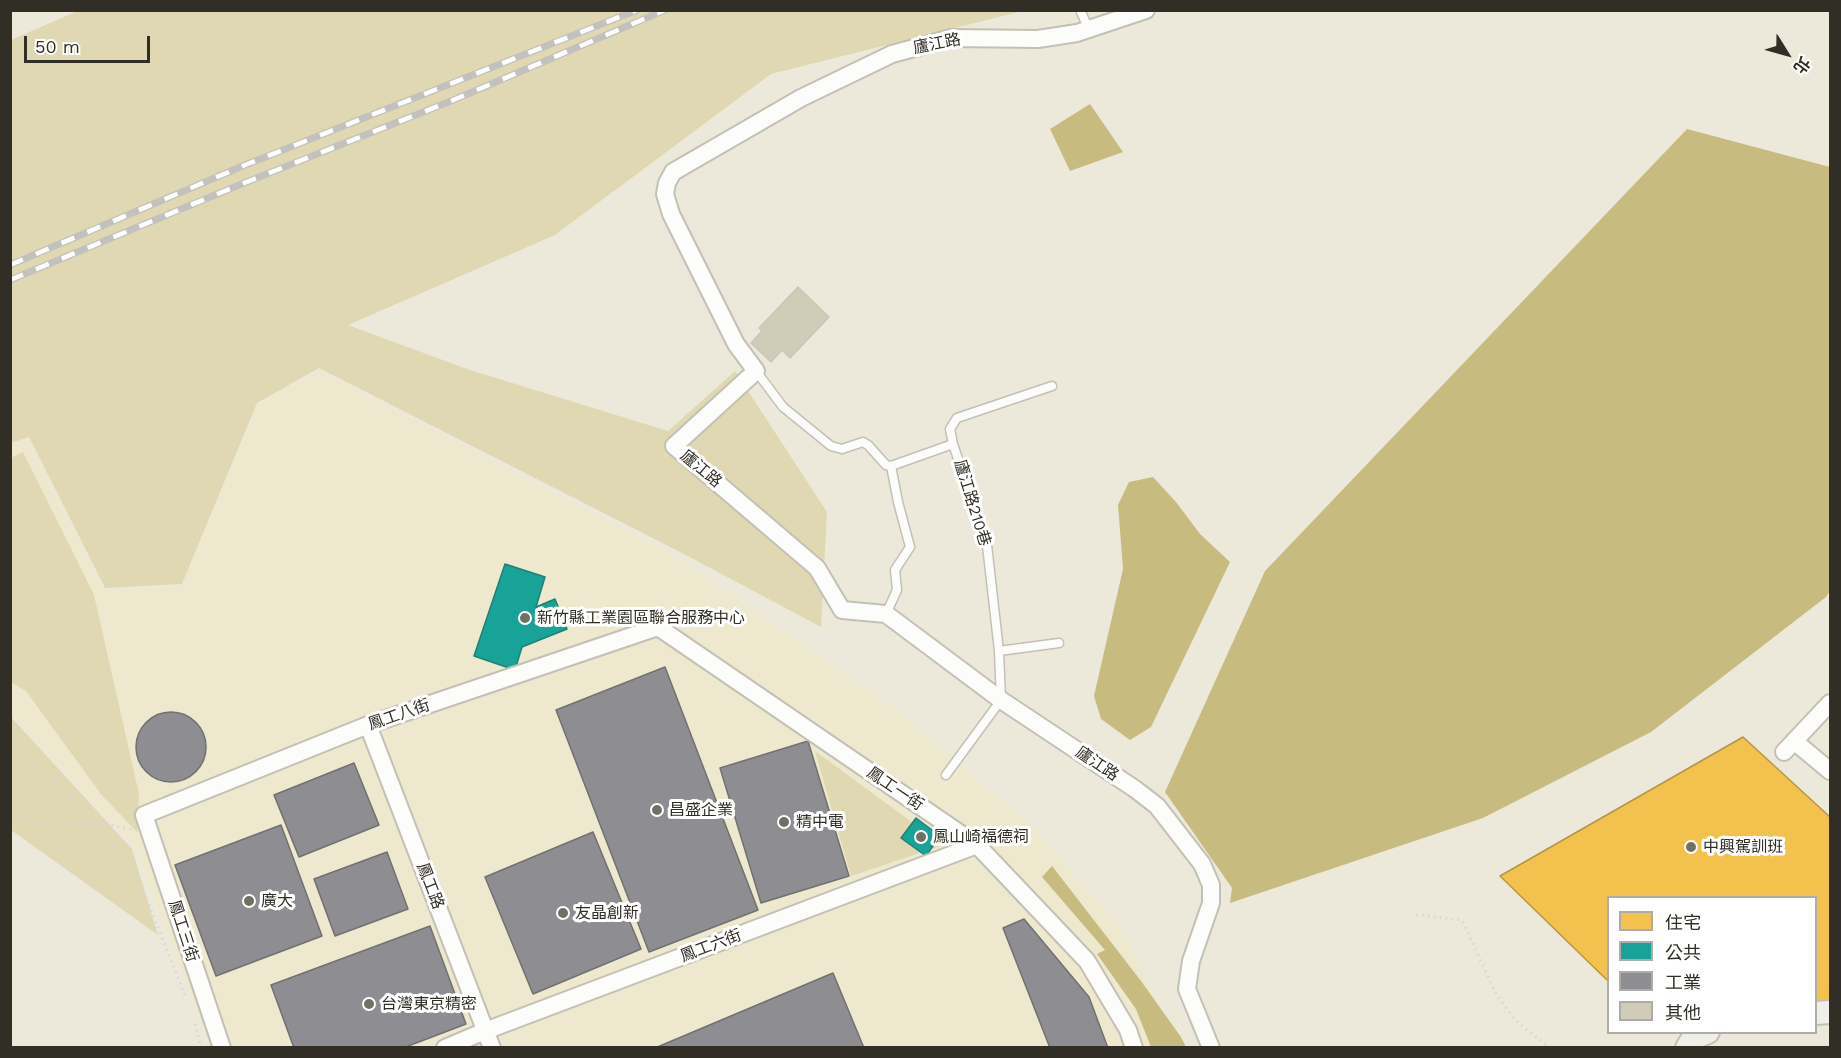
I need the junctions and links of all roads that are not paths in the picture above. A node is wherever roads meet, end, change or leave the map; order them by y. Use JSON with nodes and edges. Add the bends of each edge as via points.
{"nodes":[{"id":1,"x":1080,"y":10,"type":"edge"},
{"id":2,"x":1146,"y":10,"type":"edge"},
{"id":3,"x":1089,"y":30,"type":"junction"},
{"id":4,"x":756,"y":371,"type":"junction"},
{"id":5,"x":1052,"y":386,"type":"dead end"},
{"id":6,"x":953,"y":444,"type":"junction"},
{"id":7,"x":891,"y":466,"type":"junction"},
{"id":8,"x":886,"y":614,"type":"junction"},
{"id":9,"x":658,"y":627,"type":"joint"},
{"id":10,"x":1059,"y":643,"type":"dead end"},
{"id":11,"x":999,"y":651,"type":"junction"},
{"id":12,"x":1001,"y":700,"type":"junction"},
{"id":13,"x":1830,"y":703,"type":"edge"},
{"id":14,"x":368,"y":725,"type":"junction"},
{"id":15,"x":1830,"y":771,"type":"edge"},
{"id":16,"x":946,"y":775,"type":"dead end"},
{"id":17,"x":144,"y":815,"type":"joint"},
{"id":18,"x":977,"y":845,"type":"junction"},
{"id":19,"x":485,"y":1031,"type":"junction"},
{"id":20,"x":1703,"y":1034,"type":"edge"},
{"id":21,"x":222,"y":1047,"type":"edge"},
{"id":22,"x":445,"y":1047,"type":"edge"},
{"id":23,"x":492,"y":1047,"type":"edge"},
{"id":24,"x":1134,"y":1047,"type":"edge"},
{"id":25,"x":1210,"y":1047,"type":"edge"},
{"id":26,"x":1687,"y":1047,"type":"edge"}],
"edges":[{"from":1,"to":3,"type":"lane"},
{"from":2,"to":3,"type":"street","name":"廬江路"},
{"from":3,"to":4,"type":"street","name":"廬江路","via":[[1038,39],[951,38],[892,54],[801,98],[673,172],[665,194],[671,214],[736,344]]},
{"from":4,"to":7,"type":"lane","via":[[783,407],[831,446],[842,449],[863,442]]},
{"from":4,"to":8,"type":"street","name":"廬江路","via":[[674,446],[817,568],[842,610]]},
{"from":5,"to":6,"type":"lane","via":[[957,418],[950,429]]},
{"from":6,"to":7,"type":"lane","name":"廬江路210巷"},
{"from":6,"to":11,"type":"lane","name":"廬江路210巷","via":[[987,545]]},
{"from":7,"to":8,"type":"lane","via":[[910,548],[895,570],[897,590]]},
{"from":8,"to":12,"type":"street","name":"廬江路"},
{"from":9,"to":14,"type":"street","name":"鳳工八街"},
{"from":9,"to":18,"type":"street","name":"鳳工一街"},
{"from":10,"to":11,"type":"lane"},
{"from":11,"to":12,"type":"lane","name":"廬江路210巷"},
{"from":12,"to":16,"type":"lane"},
{"from":12,"to":25,"type":"street","name":"廬江路","via":[[1157,806],[1202,864],[1211,885],[1211,903],[1191,961],[1187,989]]},
{"from":13,"to":15,"type":"street","via":[[1789,747]]},
{"from":14,"to":17,"type":"street","name":"鳳工八街"},
{"from":14,"to":19,"type":"street","name":"鳳工路"},
{"from":17,"to":21,"type":"street","name":"鳳工三街"},
{"from":18,"to":19,"type":"street","name":"鳳工六街"},
{"from":18,"to":24,"type":"street","name":"鳳工一街","via":[[1087,961]]},
{"from":19,"to":22,"type":"street","name":"鳳工六街"},
{"from":19,"to":23,"type":"street","name":"鳳工路"},
{"from":20,"to":26,"type":"street","via":[[1693,1038]]}]}
